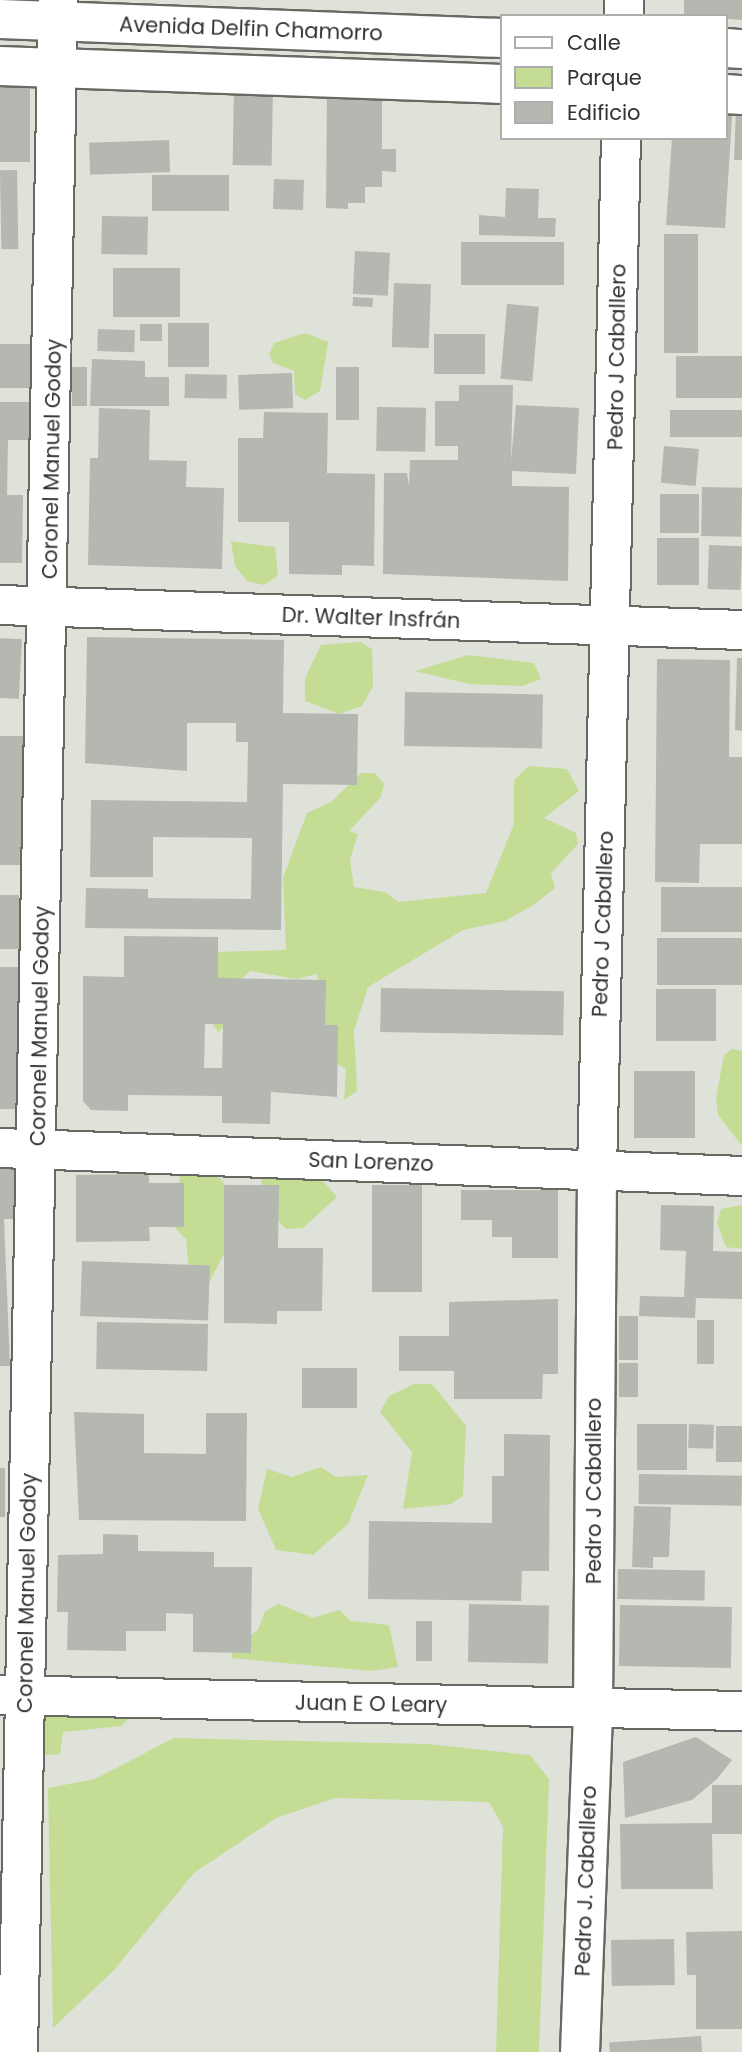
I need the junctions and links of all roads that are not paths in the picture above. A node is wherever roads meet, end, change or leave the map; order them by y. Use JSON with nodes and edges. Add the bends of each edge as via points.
{"nodes":[{"id":1,"x":58,"y":10,"type":"edge"},
{"id":2,"x":0,"y":19,"type":"edge"},
{"id":3,"x":500,"y":38,"type":"edge"},
{"id":4,"x":0,"y":66,"type":"edge"},
{"id":5,"x":58,"y":68,"type":"junction"},
{"id":6,"x":500,"y":84,"type":"edge"},
{"id":7,"x":621,"y":140,"type":"edge"},
{"id":8,"x":0,"y":605,"type":"edge"},
{"id":9,"x":50,"y":607,"type":"junction"},
{"id":10,"x":612,"y":626,"type":"junction"},
{"id":11,"x":742,"y":630,"type":"edge"},
{"id":12,"x":0,"y":1148,"type":"edge"},
{"id":13,"x":37,"y":1149,"type":"junction"},
{"id":14,"x":597,"y":1171,"type":"junction"},
{"id":15,"x":742,"y":1176,"type":"edge"},
{"id":16,"x":12,"y":1695,"type":"edge"},
{"id":17,"x":593,"y":1709,"type":"junction"},
{"id":18,"x":742,"y":1711,"type":"edge"},
{"id":19,"x":19,"y":2052,"type":"edge"},
{"id":20,"x":580,"y":2052,"type":"edge"}],
"edges":[{"from":1,"to":2,"type":"street","name":"Avenida Delfin Chamorro"},
{"from":1,"to":3,"type":"street","name":"Avenida Delfin Chamorro"},
{"from":1,"to":5,"type":"street","name":"Coronel Manuel Godoy"},
{"from":4,"to":5,"type":"street"},
{"from":5,"to":6,"type":"street"},
{"from":5,"to":9,"type":"street","name":"Coronel Manuel Godoy"},
{"from":7,"to":10,"type":"street","name":"Pedro J Caballero"},
{"from":8,"to":9,"type":"street","name":"Dr. Walter Insfrán"},
{"from":9,"to":10,"type":"street","name":"Dr. Walter Insfrán"},
{"from":9,"to":13,"type":"street","name":"Coronel Manuel Godoy"},
{"from":10,"to":11,"type":"street","name":"Dr. Walter Insfrán"},
{"from":10,"to":14,"type":"street","name":"Pedro J Caballero"},
{"from":12,"to":13,"type":"street","name":"San Lorenzo"},
{"from":13,"to":14,"type":"street","name":"San Lorenzo"},
{"from":13,"to":16,"type":"street","name":"Coronel Manuel Godoy"},
{"from":14,"to":15,"type":"street","name":"San Lorenzo"},
{"from":14,"to":17,"type":"street","name":"Pedro J Caballero"},
{"from":16,"to":17,"type":"street","name":"Juan E O Leary"},
{"from":16,"to":19,"type":"street","name":"Coronel Manuel Godoy"},
{"from":17,"to":18,"type":"street","name":"Juan E O Leary"},
{"from":17,"to":20,"type":"street","name":"Pedro J. Caballero"}]}
